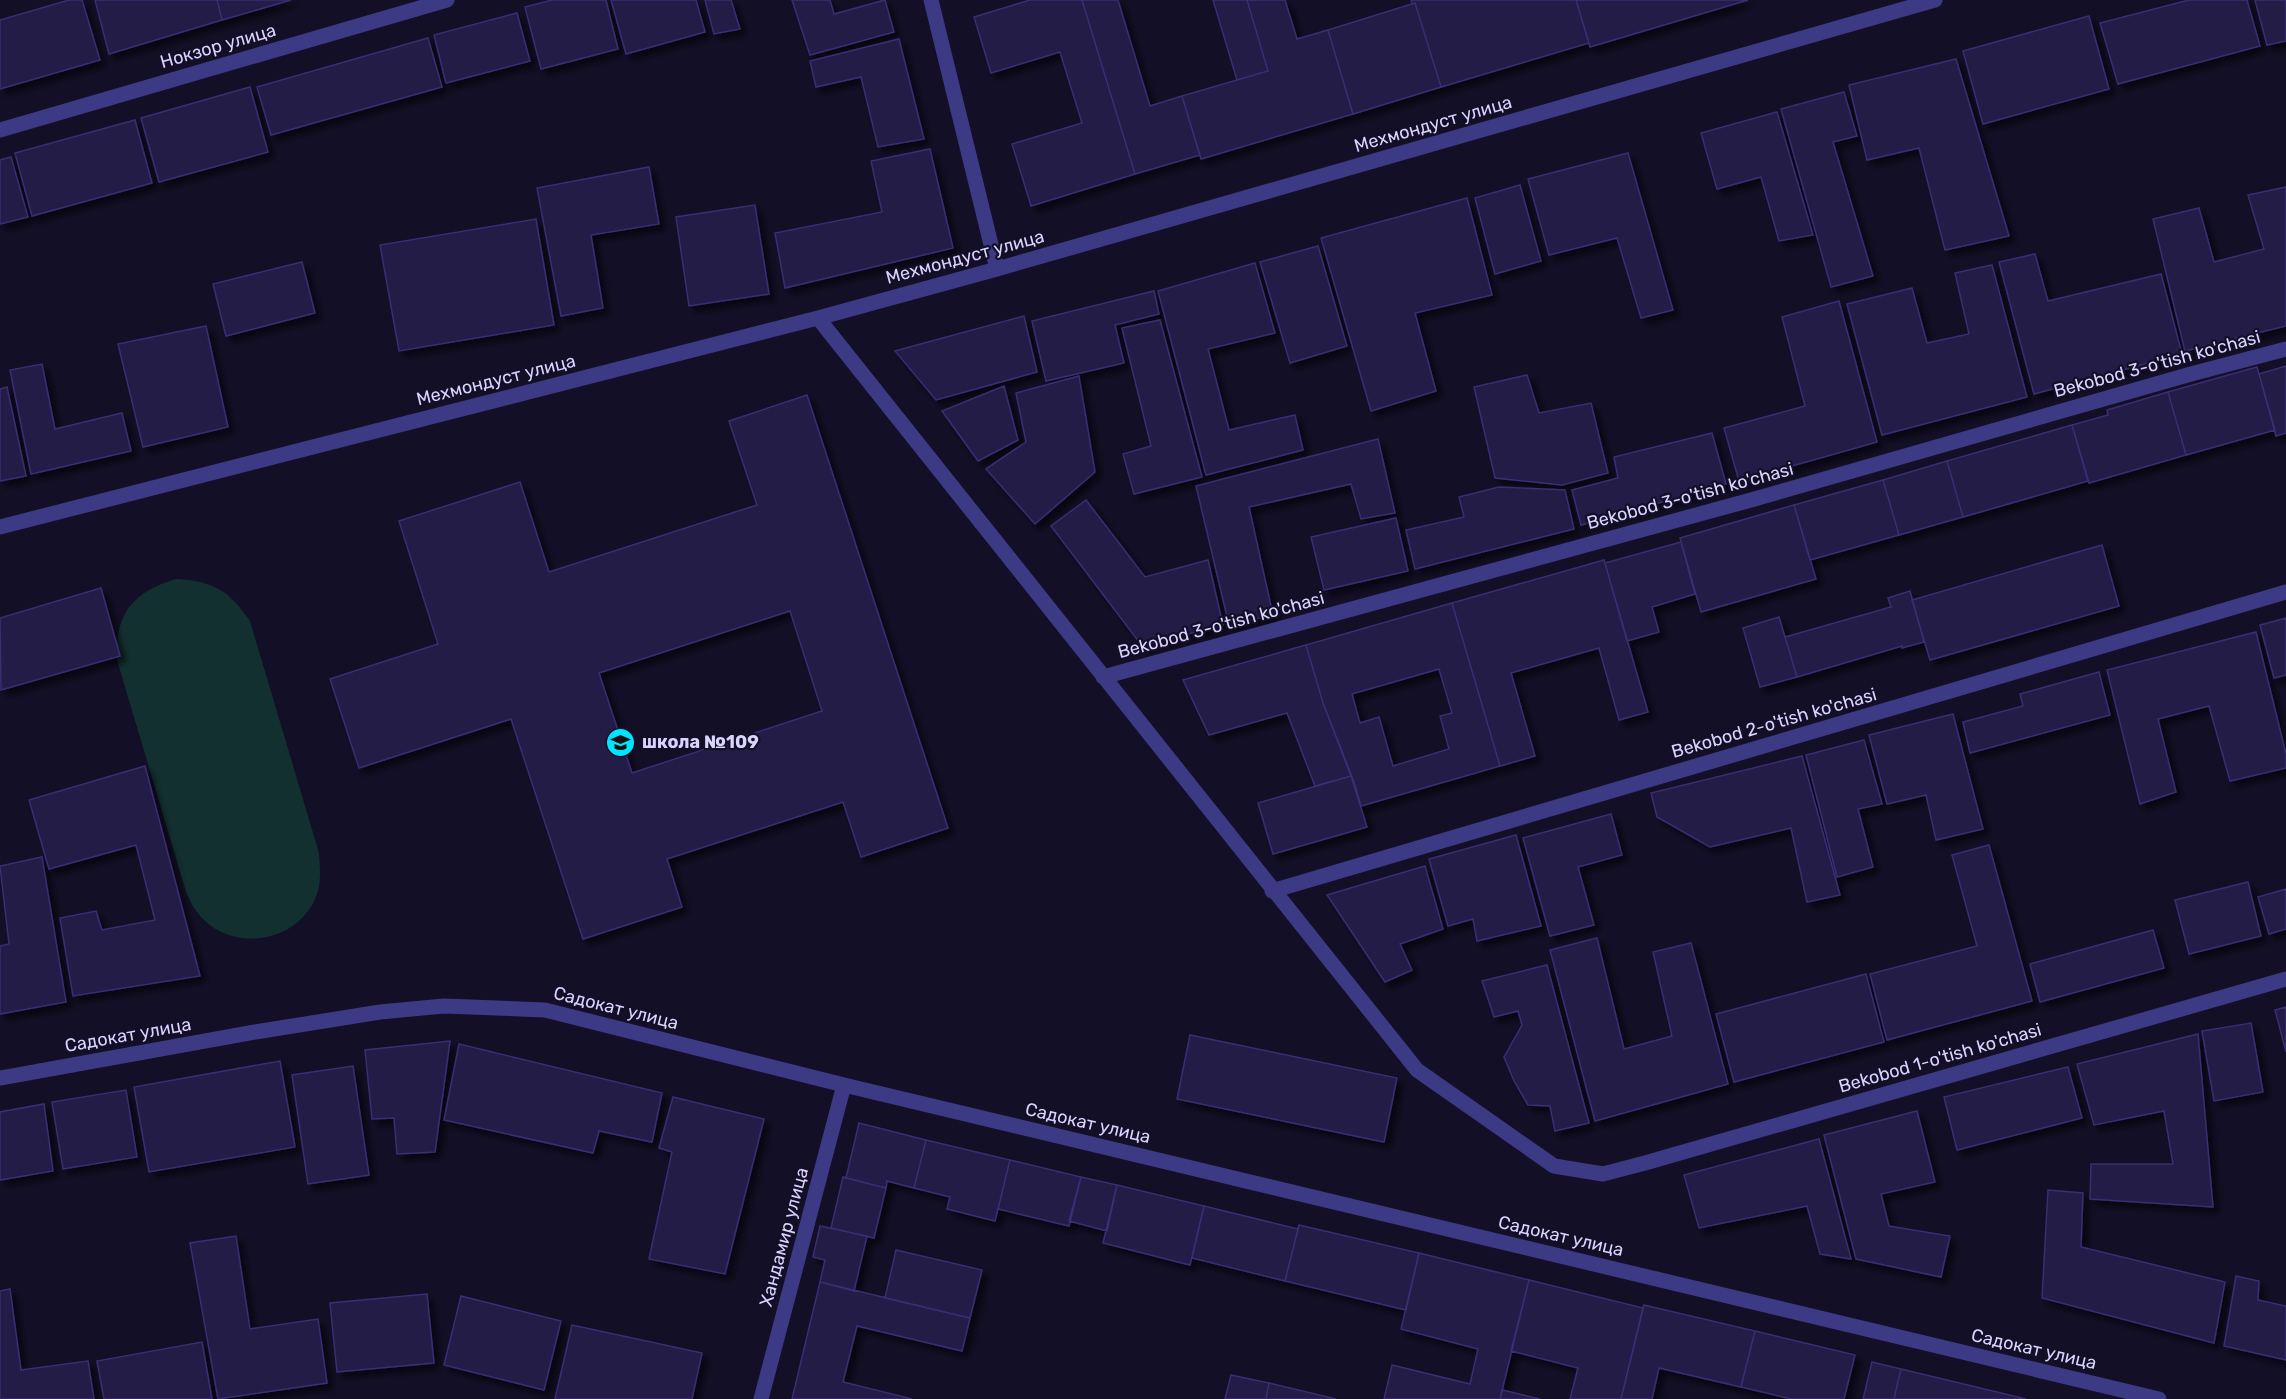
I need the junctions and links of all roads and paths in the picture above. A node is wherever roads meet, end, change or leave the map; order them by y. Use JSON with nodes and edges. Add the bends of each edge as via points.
{"nodes":[{"id":1,"x":447,"y":0,"type":"edge"},
{"id":2,"x":931,"y":0,"type":"edge"},
{"id":3,"x":1935,"y":0,"type":"edge"},
{"id":4,"x":0,"y":130,"type":"edge"},
{"id":5,"x":997,"y":269,"type":"junction"},
{"id":6,"x":818,"y":318,"type":"junction"},
{"id":7,"x":2286,"y":349,"type":"edge"},
{"id":8,"x":0,"y":527,"type":"edge"},
{"id":9,"x":2286,"y":592,"type":"edge"},
{"id":10,"x":1103,"y":677,"type":"junction"},
{"id":11,"x":1272,"y":891,"type":"junction"},
{"id":12,"x":2286,"y":979,"type":"edge"},
{"id":13,"x":0,"y":1078,"type":"edge"},
{"id":14,"x":844,"y":1085,"type":"junction"},
{"id":15,"x":761,"y":1399,"type":"edge"},
{"id":16,"x":2159,"y":1399,"type":"edge"}],
"edges":[{"from":1,"to":4,"type":"street","name":"Нокзор улица"},
{"from":2,"to":5,"type":"street"},
{"from":3,"to":5,"type":"street","name":"Мехмондуст улица"},
{"from":5,"to":6,"type":"street","name":"Мехмондуст улица"},
{"from":6,"to":8,"type":"street","name":"Мехмондуст улица"},
{"from":6,"to":10,"type":"street"},
{"from":7,"to":10,"type":"street","name":"Bekobod 3-o'tish ko'chasi"},
{"from":9,"to":11,"type":"street","name":"Bekobod 2-o'tish ko'chasi"},
{"from":10,"to":11,"type":"street"},
{"from":11,"to":12,"type":"street","name":"Bekobod 1-o'tish ko'chasi","via":[[1417,1070],[1554,1166],[1604,1173]]},
{"from":13,"to":14,"type":"street","name":"Садокат улица","via":[[255,1032],[444,1006],[545,1011]]},
{"from":14,"to":15,"type":"street","name":"Хандамир улица"},
{"from":14,"to":16,"type":"street","name":"Садокат улица"}]}
